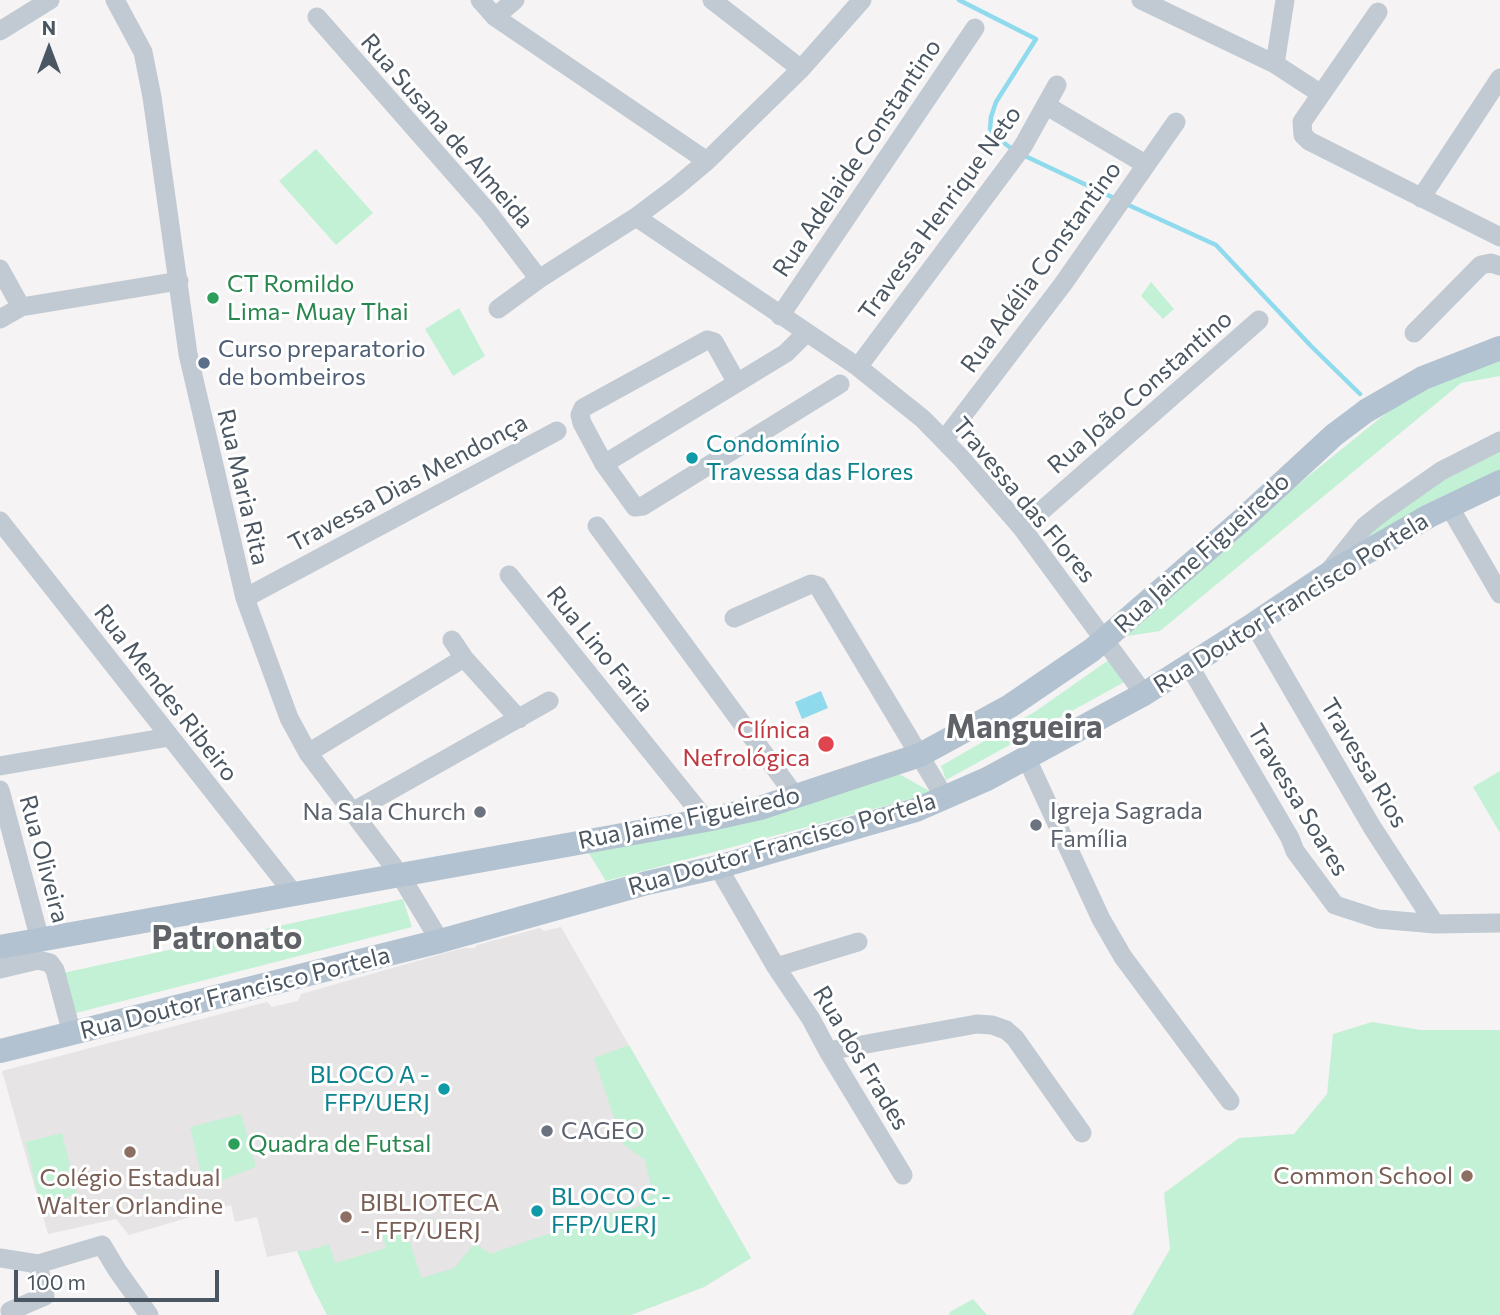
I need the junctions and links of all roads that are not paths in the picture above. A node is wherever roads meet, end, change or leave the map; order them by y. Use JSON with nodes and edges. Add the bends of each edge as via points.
{"nodes":[{"id":1,"x":50,"y":0,"type":"edge"},
{"id":2,"x":115,"y":0,"type":"edge"},
{"id":3,"x":480,"y":0,"type":"edge"},
{"id":4,"x":515,"y":0,"type":"edge"},
{"id":5,"x":712,"y":0,"type":"edge"},
{"id":6,"x":862,"y":0,"type":"edge"},
{"id":7,"x":1141,"y":0,"type":"edge"},
{"id":8,"x":1285,"y":0,"type":"edge"},
{"id":9,"x":22,"y":7,"type":"edge"},
{"id":10,"x":1378,"y":12,"type":"dead end"},
{"id":11,"x":317,"y":17,"type":"dead end"},
{"id":12,"x":495,"y":17,"type":"junction"},
{"id":13,"x":975,"y":28,"type":"dead end"},
{"id":14,"x":0,"y":32,"type":"edge"},
{"id":15,"x":1275,"y":64,"type":"junction"},
{"id":16,"x":801,"y":69,"type":"junction"},
{"id":17,"x":1500,"y":78,"type":"edge"},
{"id":18,"x":1058,"y":85,"type":"dead end"},
{"id":19,"x":1321,"y":94,"type":"junction"},
{"id":20,"x":1047,"y":106,"type":"junction"},
{"id":21,"x":1176,"y":122,"type":"dead end"},
{"id":22,"x":707,"y":161,"type":"junction"},
{"id":23,"x":1145,"y":164,"type":"junction"},
{"id":24,"x":1420,"y":198,"type":"junction"},
{"id":25,"x":636,"y":217,"type":"junction"},
{"id":26,"x":1500,"y":237,"type":"edge"},
{"id":27,"x":1500,"y":266,"type":"edge"},
{"id":28,"x":0,"y":269,"type":"edge"},
{"id":29,"x":539,"y":279,"type":"junction"},
{"id":30,"x":179,"y":281,"type":"junction"},
{"id":31,"x":21,"y":307,"type":"junction"},
{"id":32,"x":498,"y":309,"type":"dead end"},
{"id":33,"x":780,"y":316,"type":"junction"},
{"id":34,"x":0,"y":319,"type":"edge"},
{"id":35,"x":1259,"y":320,"type":"dead end"},
{"id":36,"x":806,"y":333,"type":"junction"},
{"id":37,"x":1414,"y":333,"type":"dead end"},
{"id":38,"x":1500,"y":348,"type":"edge"},
{"id":39,"x":858,"y":367,"type":"junction"},
{"id":40,"x":737,"y":383,"type":"junction"},
{"id":41,"x":841,"y":384,"type":"dead end"},
{"id":42,"x":557,"y":431,"type":"dead end"},
{"id":43,"x":944,"y":440,"type":"junction"},
{"id":44,"x":1500,"y":441,"type":"edge"},
{"id":45,"x":604,"y":464,"type":"junction"},
{"id":46,"x":1500,"y":482,"type":"edge"},
{"id":47,"x":1449,"y":506,"type":"junction"},
{"id":48,"x":0,"y":522,"type":"edge"},
{"id":49,"x":597,"y":526,"type":"dead end"},
{"id":50,"x":1022,"y":528,"type":"junction"},
{"id":51,"x":21,"y":548,"type":"junction"},
{"id":52,"x":0,"y":552,"type":"edge"},
{"id":53,"x":509,"y":575,"type":"dead end"},
{"id":54,"x":1326,"y":575,"type":"junction"},
{"id":55,"x":1500,"y":594,"type":"edge"},
{"id":56,"x":245,"y":598,"type":"junction"},
{"id":57,"x":734,"y":618,"type":"dead end"},
{"id":58,"x":1254,"y":624,"type":"junction"},
{"id":59,"x":452,"y":640,"type":"dead end"},
{"id":60,"x":1104,"y":640,"type":"junction"},
{"id":61,"x":464,"y":658,"type":"junction"},
{"id":62,"x":1190,"y":667,"type":"junction"},
{"id":63,"x":1144,"y":694,"type":"junction"},
{"id":64,"x":549,"y":701,"type":"dead end"},
{"id":65,"x":519,"y":719,"type":"junction"},
{"id":66,"x":169,"y":737,"type":"junction"},
{"id":67,"x":308,"y":753,"type":"junction"},
{"id":68,"x":920,"y":755,"type":"junction"},
{"id":69,"x":1027,"y":759,"type":"junction"},
{"id":70,"x":0,"y":766,"type":"edge"},
{"id":71,"x":0,"y":790,"type":"edge"},
{"id":72,"x":796,"y":797,"type":"junction"},
{"id":73,"x":944,"y":798,"type":"junction"},
{"id":74,"x":352,"y":813,"type":"junction"},
{"id":75,"x":706,"y":820,"type":"junction"},
{"id":76,"x":719,"y":867,"type":"junction"},
{"id":77,"x":400,"y":875,"type":"junction"},
{"id":78,"x":294,"y":894,"type":"junction"},
{"id":79,"x":1500,"y":923,"type":"edge"},
{"id":80,"x":1435,"y":924,"type":"junction"},
{"id":81,"x":40,"y":940,"type":"junction"},
{"id":82,"x":440,"y":941,"type":"junction"},
{"id":83,"x":858,"y":942,"type":"dead end"},
{"id":84,"x":0,"y":947,"type":"edge"},
{"id":85,"x":776,"y":967,"type":"junction"},
{"id":86,"x":0,"y":969,"type":"edge"},
{"id":87,"x":72,"y":1034,"type":"junction"},
{"id":88,"x":0,"y":1051,"type":"edge"},
{"id":89,"x":828,"y":1051,"type":"junction"},
{"id":90,"x":1230,"y":1101,"type":"dead end"},
{"id":91,"x":1082,"y":1133,"type":"dead end"},
{"id":92,"x":903,"y":1175,"type":"dead end"},
{"id":93,"x":0,"y":1258,"type":"edge"},
{"id":94,"x":38,"y":1264,"type":"junction"},
{"id":95,"x":11,"y":1315,"type":"edge"},
{"id":96,"x":149,"y":1315,"type":"edge"}],
"edges":[{"from":1,"to":9,"type":"street"},
{"from":2,"to":30,"type":"street","name":"Rua Maria Rita","via":[[143,52]]},
{"from":3,"to":12,"type":"street"},
{"from":4,"to":12,"type":"street"},
{"from":5,"to":16,"type":"street"},
{"from":6,"to":16,"type":"street"},
{"from":7,"to":15,"type":"street"},
{"from":8,"to":15,"type":"street"},
{"from":9,"to":14,"type":"street"},
{"from":10,"to":19,"type":"street"},
{"from":11,"to":29,"type":"street","name":"Rua Susana de Almeida","via":[[488,212]]},
{"from":12,"to":22,"type":"street"},
{"from":13,"to":33,"type":"street","name":"Rua Adelaide Constantino"},
{"from":15,"to":19,"type":"street"},
{"from":16,"to":22,"type":"street"},
{"from":17,"to":24,"type":"street"},
{"from":18,"to":20,"type":"street","name":"Travessa Henrique Neto"},
{"from":19,"to":24,"type":"street","via":[[1302,122],[1303,135]]},
{"from":20,"to":23,"type":"street"},
{"from":20,"to":39,"type":"street","name":"Travessa Henrique Neto","via":[[1018,153]]},
{"from":21,"to":23,"type":"street","name":"Rua Adélia Constantino"},
{"from":22,"to":25,"type":"street"},
{"from":23,"to":43,"type":"street","name":"Rua Adélia Constantino","via":[[1063,284]]},
{"from":24,"to":26,"type":"street"},
{"from":25,"to":29,"type":"street"},
{"from":25,"to":33,"type":"street","name":"Travessa das Flores"},
{"from":27,"to":37,"type":"street","via":[[1482,265]]},
{"from":28,"to":31,"type":"street"},
{"from":29,"to":32,"type":"street"},
{"from":30,"to":31,"type":"street"},
{"from":30,"to":56,"type":"street","name":"Rua Maria Rita","via":[[188,354]]},
{"from":31,"to":34,"type":"street"},
{"from":33,"to":36,"type":"street","name":"Travessa das Flores"},
{"from":35,"to":50,"type":"street","name":"Rua João Constantino"},
{"from":36,"to":39,"type":"street","name":"Travessa das Flores"},
{"from":36,"to":40,"type":"street","via":[[786,354]]},
{"from":38,"to":60,"type":"main road","name":"Rua Jaime Figueiredo","via":[[1423,379],[1366,411]]},
{"from":39,"to":43,"type":"street","name":"Travessa das Flores"},
{"from":40,"to":45,"type":"street"},
{"from":40,"to":45,"type":"street","via":[[714,342],[707,340],[583,408],[582,423]]},
{"from":41,"to":45,"type":"street","via":[[643,506],[635,507]]},
{"from":42,"to":56,"type":"street","name":"Travessa Dias Mendonça"},
{"from":43,"to":50,"type":"street","name":"Travessa das Flores"},
{"from":44,"to":54,"type":"street","via":[[1441,471],[1384,511],[1365,526]]},
{"from":46,"to":47,"type":"main road","name":"Rua Doutor Francisco Portela"},
{"from":47,"to":54,"type":"main road","name":"Rua Doutor Francisco Portela"},
{"from":47,"to":55,"type":"street"},
{"from":48,"to":51,"type":"street","name":"Rua Mendes Ribeiro"},
{"from":49,"to":72,"type":"street"},
{"from":50,"to":60,"type":"street","name":"Travessa das Flores"},
{"from":51,"to":52,"type":"street"},
{"from":51,"to":66,"type":"street","name":"Rua Mendes Ribeiro"},
{"from":53,"to":75,"type":"street","name":"Rua Lino Faria"},
{"from":54,"to":58,"type":"main road","name":"Rua Doutor Francisco Portela"},
{"from":56,"to":67,"type":"street","name":"Rua Maria Rita","via":[[289,718]]},
{"from":57,"to":68,"type":"street","via":[[816,584]]},
{"from":58,"to":62,"type":"main road","name":"Rua Doutor Francisco Portela"},
{"from":58,"to":80,"type":"street","name":"Travessa Rios","via":[[1372,827]]},
{"from":59,"to":61,"type":"street"},
{"from":60,"to":63,"type":"street","name":"Travessa das Flores"},
{"from":60,"to":68,"type":"main road","name":"Rua Jaime Figueiredo","via":[[1010,706]]},
{"from":61,"to":65,"type":"street"},
{"from":61,"to":67,"type":"street"},
{"from":62,"to":63,"type":"main road","name":"Rua Doutor Francisco Portela"},
{"from":62,"to":80,"type":"street","name":"Travessa Soares","via":[[1295,851],[1335,905],[1378,919]]},
{"from":63,"to":69,"type":"main road","name":"Rua Doutor Francisco Portela"},
{"from":64,"to":65,"type":"street"},
{"from":65,"to":74,"type":"street"},
{"from":66,"to":70,"type":"street"},
{"from":66,"to":78,"type":"street","name":"Rua Mendes Ribeiro"},
{"from":67,"to":74,"type":"street","name":"Rua Maria Rita"},
{"from":68,"to":72,"type":"main road","name":"Rua Jaime Figueiredo"},
{"from":68,"to":73,"type":"street"},
{"from":69,"to":73,"type":"main road","name":"Rua Doutor Francisco Portela"},
{"from":69,"to":90,"type":"street","via":[[1123,957]]},
{"from":71,"to":81,"type":"street","name":"Rua Oliveira"},
{"from":72,"to":75,"type":"main road","name":"Rua Jaime Figueiredo"},
{"from":73,"to":76,"type":"main road","name":"Rua Doutor Francisco Portela"},
{"from":74,"to":77,"type":"street","name":"Rua Maria Rita"},
{"from":75,"to":77,"type":"main road","name":"Rua Jaime Figueiredo"},
{"from":76,"to":82,"type":"main road","name":"Rua Doutor Francisco Portela"},
{"from":76,"to":85,"type":"street","name":"Rua dos Frades"},
{"from":77,"to":78,"type":"main road","name":"Rua Jaime Figueiredo"},
{"from":77,"to":82,"type":"street","name":"Rua Maria Rita"},
{"from":78,"to":81,"type":"main road","name":"Rua Jaime Figueiredo"},
{"from":79,"to":80,"type":"street","name":"Travessa Soares"},
{"from":81,"to":84,"type":"main road","name":"Rua Jaime Figueiredo"},
{"from":82,"to":87,"type":"main road","name":"Rua Doutor Francisco Portela"},
{"from":83,"to":85,"type":"street","name":"Rua dos Frades"},
{"from":85,"to":89,"type":"street","name":"Rua dos Frades"},
{"from":86,"to":87,"type":"street","via":[[38,960],[50,963]]},
{"from":87,"to":88,"type":"main road","name":"Rua Doutor Francisco Portela"},
{"from":89,"to":91,"type":"street","via":[[992,1025],[1015,1038]]},
{"from":89,"to":92,"type":"street","name":"Rua dos Frades"},
{"from":93,"to":94,"type":"street"},
{"from":94,"to":95,"type":"street","via":[[45,1296],[10,1311]]},
{"from":94,"to":96,"type":"street","via":[[102,1245]]}]}
